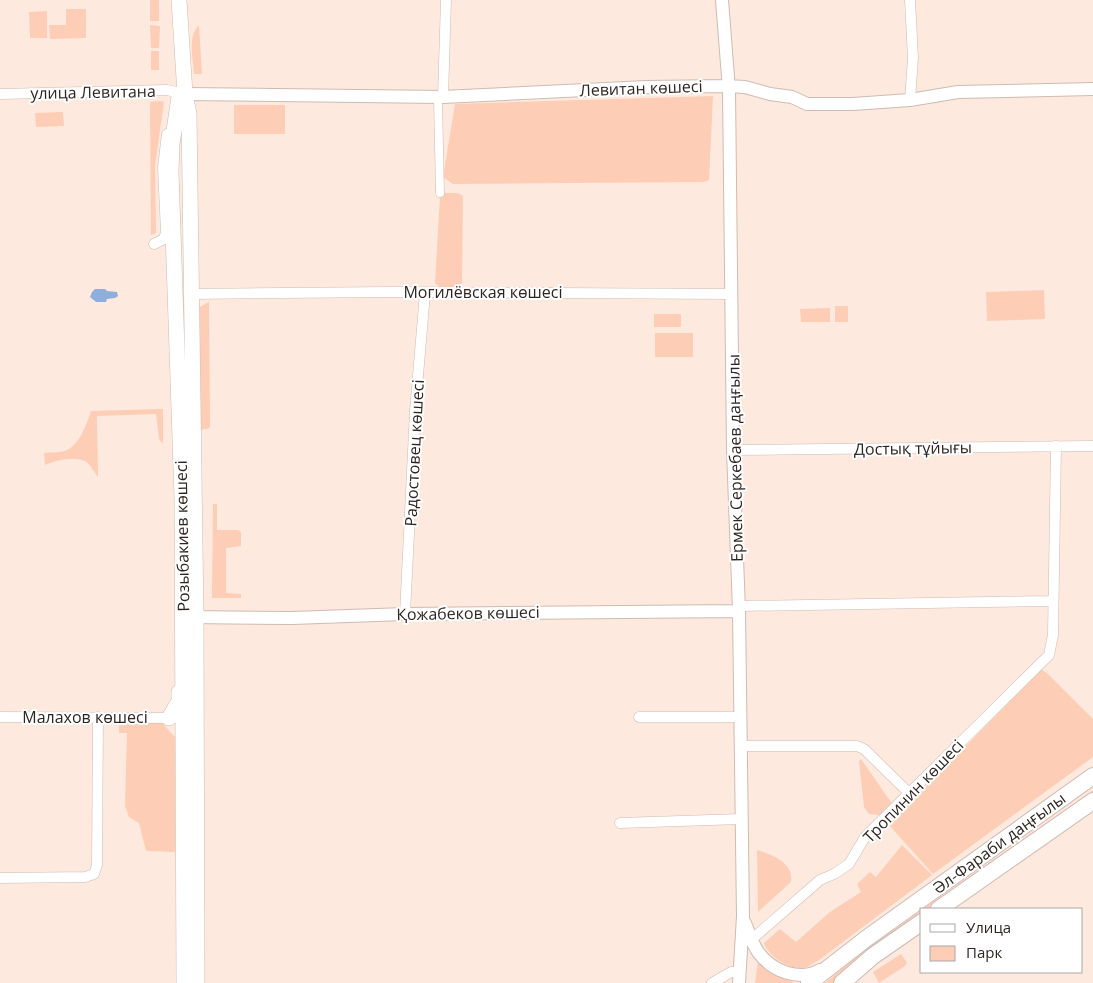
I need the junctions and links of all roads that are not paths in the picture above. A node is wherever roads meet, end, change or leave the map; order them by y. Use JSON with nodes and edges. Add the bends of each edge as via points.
{"nodes":[{"id":1,"x":179,"y":0,"type":"edge"},
{"id":2,"x":446,"y":0,"type":"edge"},
{"id":3,"x":722,"y":0,"type":"edge"},
{"id":4,"x":910,"y":0,"type":"edge"},
{"id":5,"x":728,"y":86,"type":"junction"},
{"id":6,"x":1093,"y":89,"type":"edge"},
{"id":7,"x":0,"y":94,"type":"edge"},
{"id":8,"x":182,"y":96,"type":"junction"},
{"id":9,"x":441,"y":98,"type":"junction"},
{"id":10,"x":910,"y":100,"type":"junction"},
{"id":11,"x":440,"y":193,"type":"dead end"},
{"id":12,"x":154,"y":244,"type":"dead end"},
{"id":13,"x":425,"y":292,"type":"junction"},
{"id":14,"x":191,"y":294,"type":"junction"},
{"id":15,"x":732,"y":294,"type":"junction"},
{"id":16,"x":1056,"y":446,"type":"junction"},
{"id":17,"x":1093,"y":446,"type":"edge"},
{"id":18,"x":734,"y":450,"type":"junction"},
{"id":19,"x":1052,"y":600,"type":"junction"},
{"id":20,"x":739,"y":609,"type":"junction"},
{"id":21,"x":405,"y":614,"type":"junction"},
{"id":22,"x":190,"y":617,"type":"junction"},
{"id":23,"x":0,"y":717,"type":"edge"},
{"id":24,"x":98,"y":717,"type":"junction"},
{"id":25,"x":639,"y":717,"type":"dead end"},
{"id":26,"x":740,"y":717,"type":"junction"},
{"id":27,"x":183,"y":718,"type":"junction"},
{"id":28,"x":740,"y":746,"type":"junction"},
{"id":29,"x":1093,"y":776,"type":"edge"},
{"id":30,"x":909,"y":793,"type":"junction"},
{"id":31,"x":1093,"y":801,"type":"edge"},
{"id":32,"x":741,"y":820,"type":"junction"},
{"id":33,"x":620,"y":823,"type":"dead end"},
{"id":34,"x":0,"y":878,"type":"edge"},
{"id":35,"x":940,"y":908,"type":"edge"},
{"id":36,"x":743,"y":916,"type":"junction"},
{"id":37,"x":920,"y":923,"type":"edge"},
{"id":38,"x":751,"y":940,"type":"junction"},
{"id":39,"x":835,"y":962,"type":"junction"},
{"id":40,"x":740,"y":977,"type":"edge"},
{"id":41,"x":184,"y":983,"type":"edge"},
{"id":42,"x":197,"y":983,"type":"edge"},
{"id":43,"x":712,"y":983,"type":"edge"},
{"id":44,"x":810,"y":983,"type":"edge"},
{"id":45,"x":842,"y":983,"type":"edge"}],
"edges":[{"from":1,"to":8,"type":"main road","name":"Розыбакиев көшесі"},
{"from":2,"to":9,"type":"street"},
{"from":3,"to":5,"type":"street","name":"Ермек Серкебаев даңғылы"},
{"from":4,"to":10,"type":"street","via":[[913,58]]},
{"from":5,"to":9,"type":"street","name":"Левитан көшесі"},
{"from":5,"to":10,"type":"street","name":"Левитан көшесі","via":[[792,97],[807,104]]},
{"from":5,"to":15,"type":"street","name":"Ермек Серкебаев даңғылы"},
{"from":6,"to":10,"type":"street","name":"Левитан көшесі","via":[[958,92]]},
{"from":7,"to":8,"type":"street","name":"улица Левитана","via":[[167,90]]},
{"from":8,"to":9,"type":"street","name":"Левитан көшесі"},
{"from":8,"to":12,"type":"street","via":[[168,126],[164,149],[166,232],[164,239]]},
{"from":8,"to":14,"type":"main road","name":"Розыбакиев көшесі","via":[[189,114]]},
{"from":8,"to":22,"type":"main road","name":"Розыбакиев көшесі","via":[[172,144],[171,172]]},
{"from":9,"to":11,"type":"street"},
{"from":13,"to":14,"type":"street","name":"Могилёвская көшесі"},
{"from":13,"to":15,"type":"street","name":"Могилёвская көшесі"},
{"from":13,"to":21,"type":"street","name":"Радостовец көшесі","via":[[415,411]]},
{"from":14,"to":22,"type":"main road","name":"Розыбакиев көшесі"},
{"from":15,"to":18,"type":"street","name":"Ермек Серкебаев даңғылы"},
{"from":16,"to":17,"type":"street","name":"Достық тұйығы"},
{"from":16,"to":18,"type":"street","name":"Достық тұйығы"},
{"from":16,"to":19,"type":"street"},
{"from":18,"to":20,"type":"street","name":"Ермек Серкебаев даңғылы"},
{"from":19,"to":20,"type":"street"},
{"from":19,"to":30,"type":"street","name":"Тропинин көшесі","via":[[1053,635],[1049,655]]},
{"from":20,"to":21,"type":"street","name":"Қожабеков көшесі"},
{"from":20,"to":26,"type":"street","name":"Ермек Серкебаев даңғылы"},
{"from":21,"to":22,"type":"street","name":"Қожабеков көшесі"},
{"from":22,"to":27,"type":"main road","name":"Розыбакиев көшесі"},
{"from":22,"to":27,"type":"main road","name":"Розыбакиев көшесі","via":[[183,635],[179,669],[179,701]]},
{"from":23,"to":24,"type":"street","name":"Малахов көшесі"},
{"from":24,"to":27,"type":"street","name":"Малахов көшесі"},
{"from":24,"to":34,"type":"street","via":[[97,865],[94,874],[85,877]]},
{"from":25,"to":26,"type":"street"},
{"from":26,"to":28,"type":"street","name":"Ермек Серкебаев даңғылы"},
{"from":27,"to":41,"type":"main road","name":"Розыбакиев көшесі"},
{"from":27,"to":42,"type":"main road","name":"Розыбакиев көшесі"},
{"from":28,"to":30,"type":"street","via":[[857,746]]},
{"from":28,"to":32,"type":"street","name":"Ермек Серкебаев даңғылы"},
{"from":29,"to":39,"type":"main road","name":"Әл-Фараби даңғылы"},
{"from":30,"to":38,"type":"street","name":"Тропинин көшесі","via":[[865,837],[849,864],[820,880]]},
{"from":31,"to":35,"type":"main road","name":"Әл-Фараби даңғылы"},
{"from":32,"to":33,"type":"street"},
{"from":32,"to":36,"type":"street","name":"Ермек Серкебаев даңғылы"},
{"from":36,"to":38,"type":"street"},
{"from":36,"to":40,"type":"street"},
{"from":37,"to":45,"type":"main road","via":[[874,955]]},
{"from":38,"to":39,"type":"street","via":[[768,962],[791,974],[809,975]]},
{"from":39,"to":44,"type":"main road","name":"Әл-Фараби даңғылы"},
{"from":40,"to":43,"type":"street","via":[[731,972]]}]}
